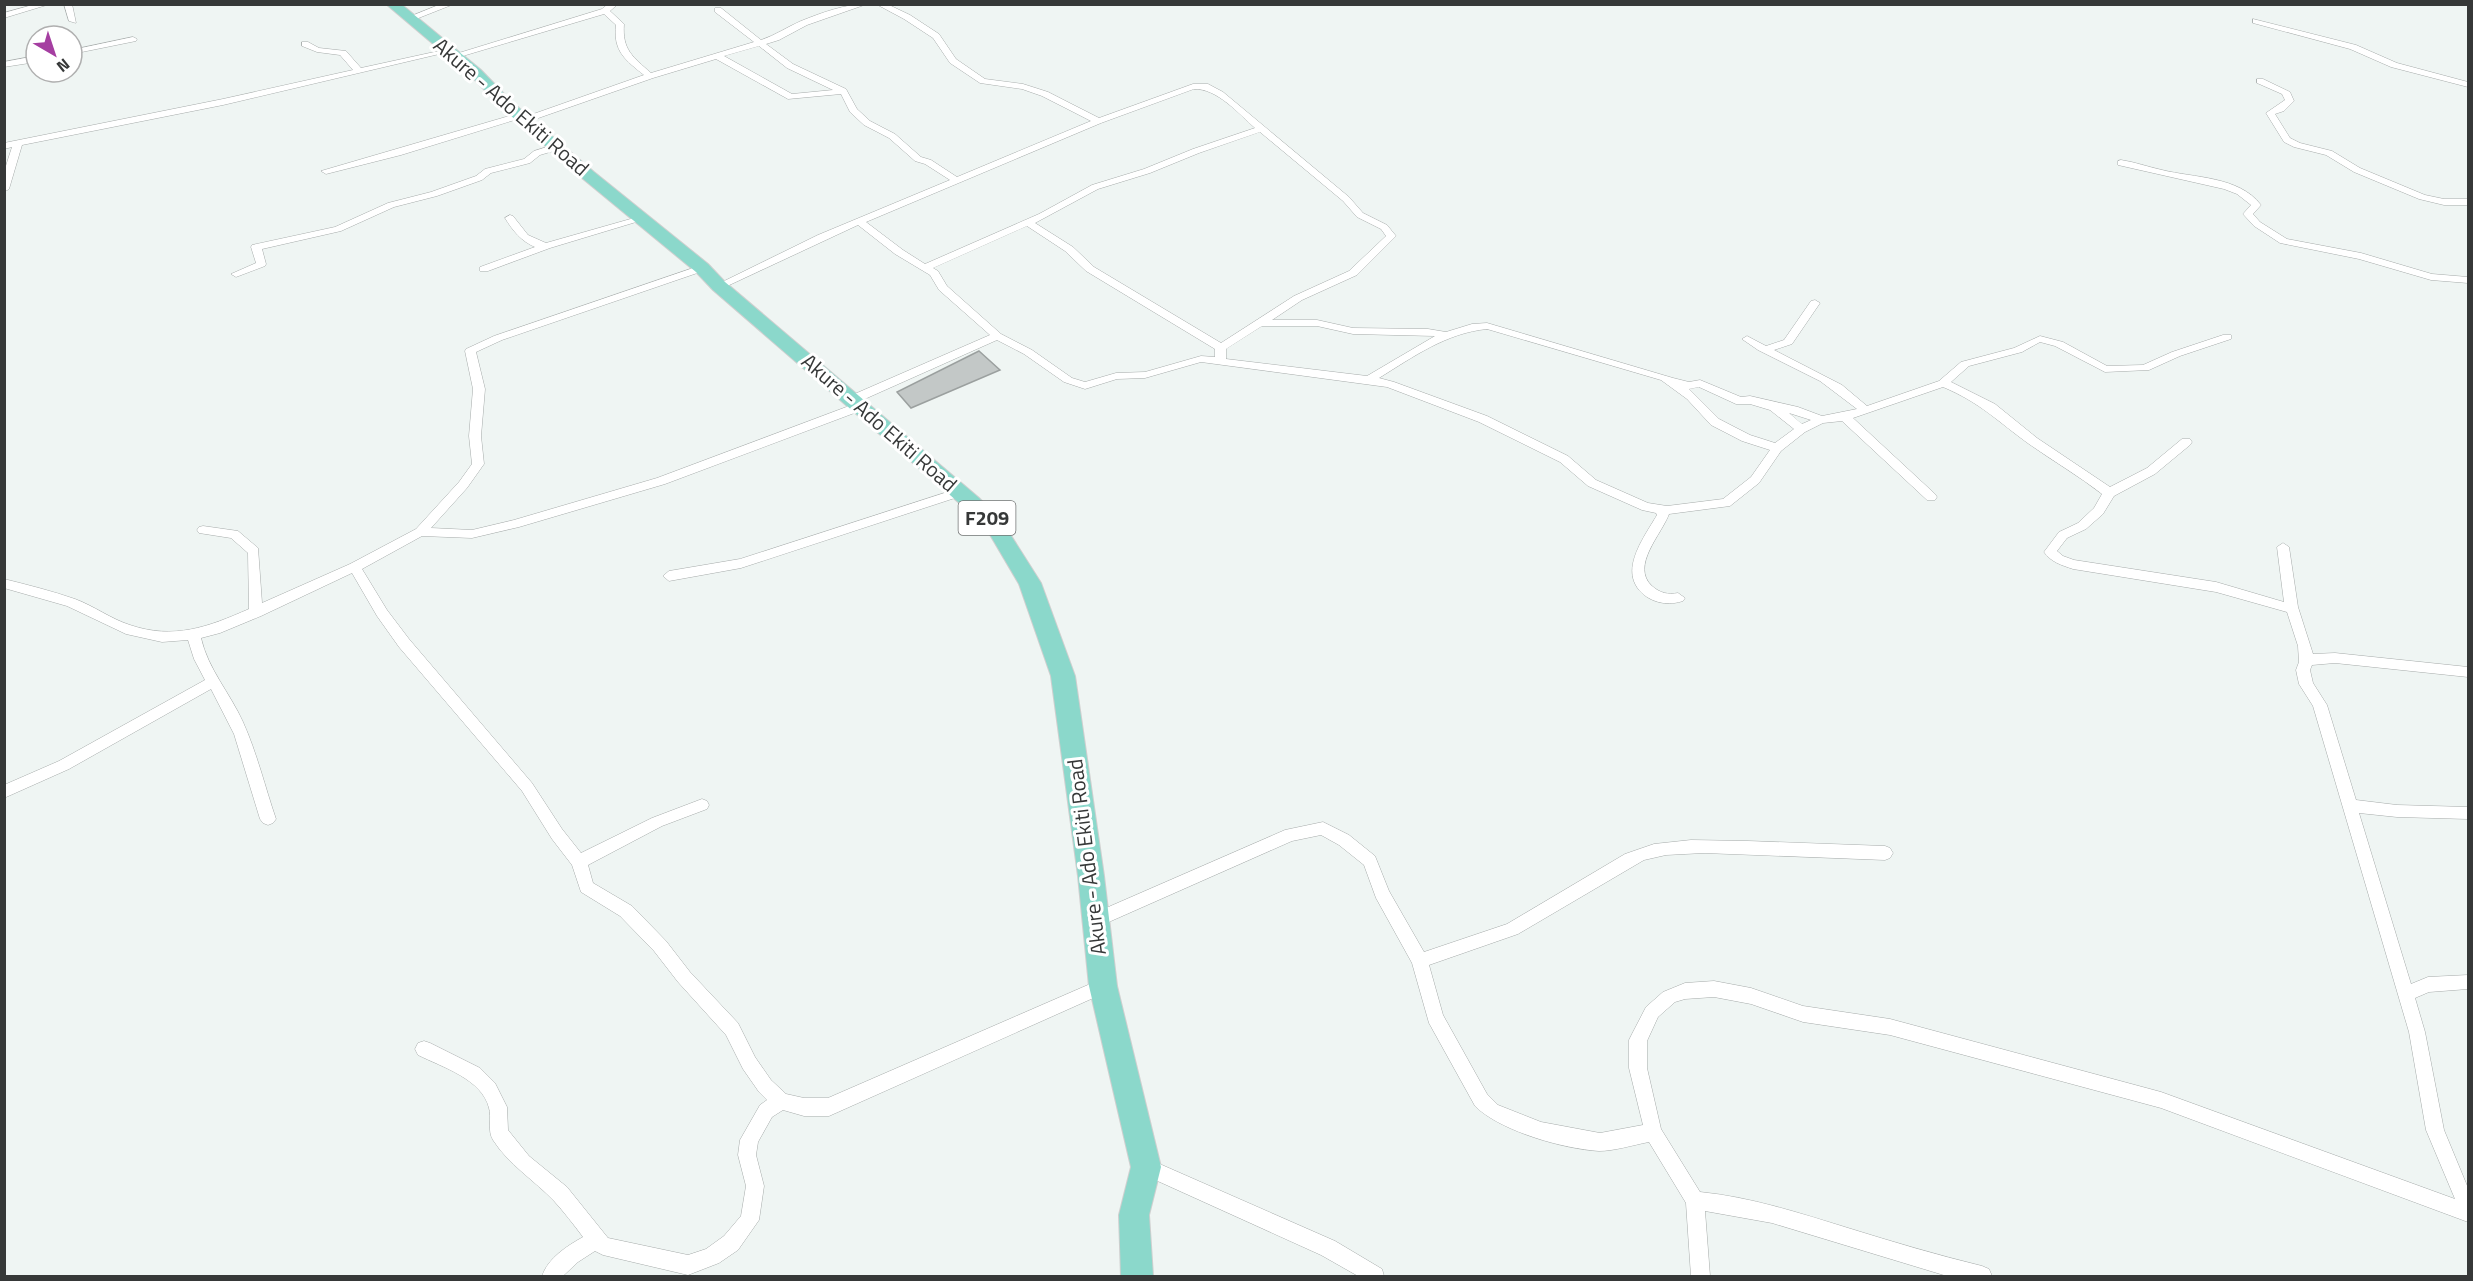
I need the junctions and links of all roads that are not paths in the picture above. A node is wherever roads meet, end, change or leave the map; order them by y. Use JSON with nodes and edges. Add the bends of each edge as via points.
{"nodes":[{"id":1,"x":46,"y":4,"type":"edge"},
{"id":2,"x":68,"y":4,"type":"edge"},
{"id":3,"x":392,"y":4,"type":"edge"},
{"id":4,"x":450,"y":4,"type":"edge"},
{"id":5,"x":587,"y":4,"type":"edge"},
{"id":6,"x":614,"y":4,"type":"edge"},
{"id":7,"x":863,"y":4,"type":"edge"},
{"id":8,"x":880,"y":4,"type":"edge"},
{"id":9,"x":718,"y":10,"type":"dead end"},
{"id":10,"x":601,"y":12,"type":"junction"},
{"id":11,"x":4,"y":16,"type":"edge"},
{"id":12,"x":408,"y":19,"type":"junction"},
{"id":13,"x":73,"y":21,"type":"dead end"},
{"id":14,"x":2256,"y":21,"type":"dead end"},
{"id":15,"x":133,"y":39,"type":"dead end"},
{"id":16,"x":758,"y":43,"type":"junction"},
{"id":17,"x":305,"y":44,"type":"dead end"},
{"id":18,"x":84,"y":49,"type":"edge"},
{"id":19,"x":451,"y":54,"type":"junction"},
{"id":20,"x":717,"y":56,"type":"junction"},
{"id":21,"x":24,"y":61,"type":"edge"},
{"id":22,"x":4,"y":65,"type":"edge"},
{"id":23,"x":360,"y":71,"type":"junction"},
{"id":24,"x":2469,"y":74,"type":"edge"},
{"id":25,"x":650,"y":76,"type":"junction"},
{"id":26,"x":2260,"y":81,"type":"dead end"},
{"id":27,"x":2466,"y":85,"type":"edge"},
{"id":28,"x":843,"y":91,"type":"junction"},
{"id":29,"x":522,"y":118,"type":"junction"},
{"id":30,"x":1098,"y":121,"type":"junction"},
{"id":31,"x":1261,"y":129,"type":"junction"},
{"id":32,"x":18,"y":143,"type":"junction"},
{"id":33,"x":4,"y":146,"type":"edge"},
{"id":34,"x":557,"y":147,"type":"junction"},
{"id":35,"x":2121,"y":163,"type":"dead end"},
{"id":36,"x":326,"y":171,"type":"dead end"},
{"id":37,"x":956,"y":180,"type":"junction"},
{"id":38,"x":4,"y":189,"type":"edge"},
{"id":39,"x":2469,"y":202,"type":"edge"},
{"id":40,"x":510,"y":218,"type":"dead end"},
{"id":41,"x":641,"y":219,"type":"junction"},
{"id":42,"x":859,"y":221,"type":"junction"},
{"id":43,"x":1028,"y":223,"type":"junction"},
{"id":44,"x":546,"y":246,"type":"junction"},
{"id":45,"x":702,"y":267,"type":"junction"},
{"id":46,"x":926,"y":267,"type":"junction"},
{"id":47,"x":484,"y":269,"type":"dead end"},
{"id":48,"x":236,"y":274,"type":"dead end"},
{"id":49,"x":2469,"y":280,"type":"edge"},
{"id":50,"x":719,"y":286,"type":"junction"},
{"id":51,"x":1815,"y":303,"type":"dead end"},
{"id":52,"x":1262,"y":323,"type":"junction"},
{"id":53,"x":1449,"y":335,"type":"junction"},
{"id":54,"x":998,"y":336,"type":"junction"},
{"id":55,"x":2227,"y":338,"type":"dead end"},
{"id":56,"x":1747,"y":339,"type":"dead end"},
{"id":57,"x":1221,"y":348,"type":"junction"},
{"id":58,"x":1766,"y":349,"type":"junction"},
{"id":59,"x":1220,"y":360,"type":"junction"},
{"id":60,"x":1665,"y":378,"type":"junction"},
{"id":61,"x":1369,"y":380,"type":"junction"},
{"id":62,"x":1943,"y":383,"type":"junction"},
{"id":63,"x":858,"y":403,"type":"junction"},
{"id":64,"x":1774,"y":407,"type":"junction"},
{"id":65,"x":1865,"y":410,"type":"junction"},
{"id":66,"x":1845,"y":417,"type":"junction"},
{"id":67,"x":1821,"y":420,"type":"junction"},
{"id":68,"x":1801,"y":429,"type":"junction"},
{"id":69,"x":2186,"y":442,"type":"dead end"},
{"id":70,"x":1777,"y":448,"type":"junction"},
{"id":71,"x":960,"y":492,"type":"junction"},
{"id":72,"x":2109,"y":493,"type":"junction"},
{"id":73,"x":1931,"y":497,"type":"dead end"},
{"id":74,"x":1661,"y":510,"type":"junction"},
{"id":75,"x":203,"y":530,"type":"dead end"},
{"id":76,"x":420,"y":532,"type":"junction"},
{"id":77,"x":2283,"y":547,"type":"dead end"},
{"id":78,"x":355,"y":567,"type":"junction"},
{"id":79,"x":669,"y":576,"type":"dead end"},
{"id":80,"x":4,"y":583,"type":"edge"},
{"id":81,"x":1678,"y":598,"type":"dead end"},
{"id":82,"x":2293,"y":609,"type":"junction"},
{"id":83,"x":256,"y":613,"type":"junction"},
{"id":84,"x":194,"y":635,"type":"junction"},
{"id":85,"x":2307,"y":660,"type":"junction"},
{"id":86,"x":2469,"y":672,"type":"edge"},
{"id":87,"x":213,"y":682,"type":"junction"},
{"id":88,"x":4,"y":792,"type":"edge"},
{"id":89,"x":702,"y":805,"type":"dead end"},
{"id":90,"x":2348,"y":805,"type":"junction"},
{"id":91,"x":2469,"y":813,"type":"edge"},
{"id":92,"x":268,"y":819,"type":"dead end"},
{"id":93,"x":1885,"y":853,"type":"dead end"},
{"id":94,"x":579,"y":862,"type":"junction"},
{"id":95,"x":1096,"y":920,"type":"junction"},
{"id":96,"x":1420,"y":961,"type":"junction"},
{"id":97,"x":2469,"y":982,"type":"edge"},
{"id":98,"x":1103,"y":986,"type":"junction"},
{"id":99,"x":2406,"y":994,"type":"junction"},
{"id":100,"x":424,"y":1049,"type":"dead end"},
{"id":101,"x":780,"y":1101,"type":"junction"},
{"id":102,"x":1653,"y":1132,"type":"junction"},
{"id":103,"x":1146,"y":1167,"type":"junction"},
{"id":104,"x":1695,"y":1202,"type":"junction"},
{"id":105,"x":2469,"y":1211,"type":"edge"},
{"id":106,"x":596,"y":1240,"type":"junction"},
{"id":107,"x":551,"y":1276,"type":"edge"},
{"id":108,"x":1137,"y":1276,"type":"edge"},
{"id":109,"x":1375,"y":1276,"type":"edge"},
{"id":110,"x":1700,"y":1276,"type":"edge"},
{"id":111,"x":1982,"y":1276,"type":"edge"}],
"edges":[{"from":1,"to":11,"type":"street"},
{"from":2,"to":13,"type":"street"},
{"from":3,"to":12,"type":"main road","name":"Akure - Ado Ekiti Road","number":"F209"},
{"from":4,"to":12,"type":"street"},
{"from":5,"to":10,"type":"street"},
{"from":6,"to":10,"type":"street"},
{"from":7,"to":16,"type":"street"},
{"from":8,"to":30,"type":"street","via":[[936,36],[953,62],[983,81],[1045,94]]},
{"from":9,"to":16,"type":"street"},
{"from":10,"to":19,"type":"street"},
{"from":10,"to":25,"type":"street","via":[[620,24],[625,54]]},
{"from":12,"to":19,"type":"main road","name":"Akure - Ado Ekiti Road","number":"F209"},
{"from":14,"to":27,"type":"street","via":[[2353,47],[2394,65]]},
{"from":15,"to":18,"type":"street"},
{"from":16,"to":20,"type":"street"},
{"from":16,"to":28,"type":"street","via":[[810,77]]},
{"from":17,"to":23,"type":"street","via":[[317,50],[343,53]]},
{"from":19,"to":23,"type":"street"},
{"from":19,"to":29,"type":"main road","name":"Akure - Ado Ekiti Road","number":"F209"},
{"from":20,"to":25,"type":"street"},
{"from":20,"to":28,"type":"street","via":[[791,97]]},
{"from":21,"to":22,"type":"street"},
{"from":23,"to":32,"type":"street"},
{"from":24,"to":27,"type":"street","via":[[2464,76]]},
{"from":25,"to":29,"type":"street"},
{"from":26,"to":39,"type":"street","via":[[2286,92],[2290,101],[2270,112],[2287,140],[2329,153],[2357,170],[2422,197]]},
{"from":28,"to":37,"type":"street","via":[[853,110],[867,123]]},
{"from":29,"to":34,"type":"main road","name":"Akure - Ado Ekiti Road","number":"F209"},
{"from":29,"to":36,"type":"street"},
{"from":30,"to":31,"type":"street","via":[[1205,86]]},
{"from":30,"to":37,"type":"street"},
{"from":31,"to":43,"type":"street","via":[[1095,187]]},
{"from":31,"to":52,"type":"street","via":[[1360,215],[1384,227],[1391,236],[1353,273],[1298,298]]},
{"from":32,"to":33,"type":"street"},
{"from":32,"to":38,"type":"street"},
{"from":34,"to":41,"type":"main road","name":"Akure - Ado Ekiti Road","number":"F209"},
{"from":34,"to":48,"type":"street","via":[[434,194],[392,205],[338,229],[256,247],[261,264]]},
{"from":35,"to":49,"type":"street","via":[[2217,184],[2246,195],[2256,205],[2248,214],[2284,241],[2361,256],[2431,277]]},
{"from":37,"to":42,"type":"street"},
{"from":40,"to":44,"type":"street","via":[[523,238]]},
{"from":41,"to":44,"type":"street"},
{"from":41,"to":45,"type":"main road","name":"Akure - Ado Ekiti Road","number":"F209"},
{"from":42,"to":46,"type":"street","via":[[910,260]]},
{"from":42,"to":50,"type":"street"},
{"from":43,"to":46,"type":"street"},
{"from":43,"to":57,"type":"street","via":[[1069,249],[1090,269]]},
{"from":44,"to":47,"type":"street"},
{"from":45,"to":50,"type":"main road","name":"Akure - Ado Ekiti Road","number":"F209"},
{"from":45,"to":76,"type":"street","via":[[470,351],[479,388],[475,436],[478,465]]},
{"from":46,"to":54,"type":"street","via":[[943,288]]},
{"from":50,"to":63,"type":"main road","name":"Akure - Ado Ekiti Road","number":"F209"},
{"from":51,"to":58,"type":"street","via":[[1788,342]]},
{"from":52,"to":53,"type":"street","via":[[1317,323],[1353,331]]},
{"from":52,"to":57,"type":"street"},
{"from":53,"to":60,"type":"street","via":[[1487,326]]},
{"from":53,"to":61,"type":"street"},
{"from":54,"to":59,"type":"street","via":[[1068,380],[1085,386],[1116,376],[1145,375],[1194,360]]},
{"from":54,"to":63,"type":"street"},
{"from":55,"to":62,"type":"street","via":[[2145,368],[2113,371],[2059,344],[2040,339],[2018,350],[1965,364]]},
{"from":56,"to":58,"type":"street"},
{"from":57,"to":59,"type":"street"},
{"from":58,"to":65,"type":"street","via":[[1840,389]]},
{"from":59,"to":61,"type":"street"},
{"from":60,"to":64,"type":"street","via":[[1688,386],[1700,383],[1740,401]]},
{"from":60,"to":70,"type":"street","via":[[1685,390],[1715,422]]},
{"from":61,"to":74,"type":"street","via":[[1390,384],[1483,419],[1564,459],[1592,483]]},
{"from":62,"to":65,"type":"street"},
{"from":62,"to":72,"type":"street","via":[[1990,407]]},
{"from":63,"to":71,"type":"main road","name":"Akure - Ado Ekiti Road","number":"F209"},
{"from":63,"to":76,"type":"street","via":[[661,481],[472,534]]},
{"from":64,"to":67,"type":"street"},
{"from":64,"to":68,"type":"street"},
{"from":65,"to":66,"type":"street"},
{"from":66,"to":67,"type":"street"},
{"from":66,"to":73,"type":"street"},
{"from":67,"to":68,"type":"street"},
{"from":68,"to":70,"type":"street"},
{"from":69,"to":72,"type":"street","via":[[2151,471]]},
{"from":70,"to":74,"type":"street","via":[[1755,480],[1726,503]]},
{"from":71,"to":79,"type":"street","via":[[741,562]]},
{"from":71,"to":95,"type":"main road","name":"Akure - Ado Ekiti Road","number":"F209","via":[[996,528],[1030,582],[1062,676]]},
{"from":72,"to":82,"type":"street","via":[[2099,512],[2063,535],[2050,552],[2073,564],[2216,587]]},
{"from":74,"to":81,"type":"street","via":[[1663,515],[1637,566],[1638,577],[1643,586],[1660,598]]},
{"from":75,"to":83,"type":"street","via":[[234,534],[254,551]]},
{"from":76,"to":78,"type":"street"},
{"from":77,"to":82,"type":"street"},
{"from":78,"to":83,"type":"street"},
{"from":78,"to":94,"type":"street","via":[[404,643],[511,766]]},
{"from":80,"to":84,"type":"street","via":[[72,603],[126,629],[162,638]]},
{"from":82,"to":85,"type":"street","via":[[2306,643]]},
{"from":83,"to":84,"type":"street"},
{"from":84,"to":87,"type":"street","via":[[196,650]]},
{"from":85,"to":86,"type":"street","via":[[2335,658]]},
{"from":85,"to":90,"type":"street","via":[[2303,670],[2320,705]]},
{"from":87,"to":88,"type":"street","via":[[64,765]]},
{"from":87,"to":92,"type":"street","via":[[236,721]]},
{"from":89,"to":94,"type":"street","via":[[657,822]]},
{"from":90,"to":91,"type":"street"},
{"from":90,"to":99,"type":"street"},
{"from":93,"to":96,"type":"street","via":[[1761,846],[1650,850],[1512,930]]},
{"from":94,"to":101,"type":"street","via":[[587,887],[626,911],[660,946],[732,1029],[749,1064]]},
{"from":95,"to":96,"type":"street","via":[[1279,840],[1323,828],[1370,861],[1382,892]]},
{"from":95,"to":98,"type":"main road","name":"Akure - Ado Ekiti Road","number":"F209"},
{"from":96,"to":102,"type":"street","via":[[1435,1017],[1481,1100],[1492,1111],[1541,1131],[1600,1142]]},
{"from":97,"to":99,"type":"street","via":[[2428,985]]},
{"from":98,"to":101,"type":"street","via":[[829,1107],[804,1107]]},
{"from":98,"to":103,"type":"main road","name":"Akure - Ado Ekiti Road","number":"F209"},
{"from":99,"to":105,"type":"street","via":[[2435,1130]]},
{"from":100,"to":106,"type":"street","via":[[474,1074],[489,1089],[498,1107],[499,1133],[523,1162],[560,1194]]},
{"from":101,"to":106,"type":"street","via":[[766,1111],[749,1140],[747,1155],[755,1186],[754,1201],[750,1220],[731,1243],[688,1265],[603,1246]]},
{"from":102,"to":104,"type":"street"},
{"from":102,"to":105,"type":"street","via":[[1638,1068],[1638,1040],[1652,1012],[1669,997],[1685,991],[1714,989],[1751,996],[1803,1014],[1890,1027],[2161,1100]]},
{"from":103,"to":108,"type":"main road","name":"Akure - Ado Ekiti Road","number":"F209","via":[[1134,1215]]},
{"from":103,"to":109,"type":"street","via":[[1328,1248]]},
{"from":104,"to":110,"type":"street"},
{"from":104,"to":111,"type":"street","via":[[1724,1203],[1778,1215],[1941,1267]]},
{"from":106,"to":107,"type":"street","via":[[570,1254]]}]}
